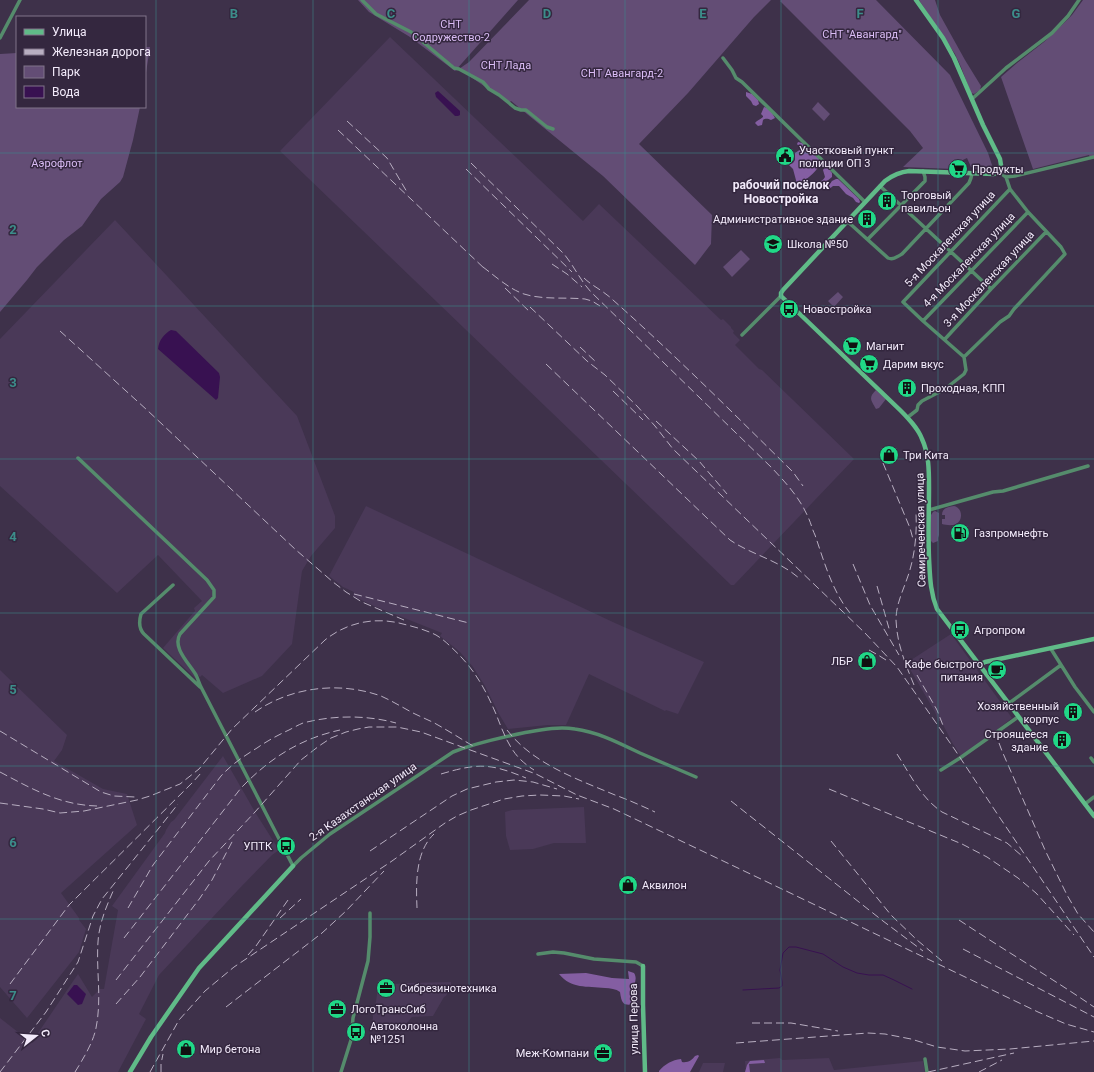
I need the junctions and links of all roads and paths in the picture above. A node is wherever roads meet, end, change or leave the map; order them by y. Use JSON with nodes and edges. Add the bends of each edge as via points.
{"nodes":[{"id":1,"x":20,"y":0,"type":"edge"},
{"id":2,"x":362,"y":0,"type":"edge"},
{"id":3,"x":916,"y":0,"type":"edge"},
{"id":4,"x":1079,"y":0,"type":"edge"},
{"id":5,"x":0,"y":38,"type":"edge"},
{"id":6,"x":723,"y":58,"type":"dead end"},
{"id":7,"x":972,"y":99,"type":"junction"},
{"id":8,"x":553,"y":129,"type":"dead end"},
{"id":9,"x":1094,"y":157,"type":"edge"},
{"id":10,"x":923,"y":171,"type":"junction"},
{"id":11,"x":999,"y":172,"type":"junction"},
{"id":12,"x":972,"y":173,"type":"junction"},
{"id":13,"x":1006,"y":177,"type":"junction"},
{"id":14,"x":880,"y":186,"type":"junction"},
{"id":15,"x":1010,"y":189,"type":"junction"},
{"id":16,"x":865,"y":202,"type":"junction"},
{"id":17,"x":901,"y":204,"type":"junction"},
{"id":18,"x":1028,"y":212,"type":"junction"},
{"id":19,"x":848,"y":221,"type":"junction"},
{"id":20,"x":927,"y":228,"type":"junction"},
{"id":21,"x":1046,"y":232,"type":"junction"},
{"id":22,"x":868,"y":239,"type":"junction"},
{"id":23,"x":951,"y":252,"type":"junction"},
{"id":24,"x":972,"y":270,"type":"junction"},
{"id":25,"x":991,"y":289,"type":"junction"},
{"id":26,"x":781,"y":296,"type":"junction"},
{"id":27,"x":923,"y":321,"type":"junction"},
{"id":28,"x":742,"y":335,"type":"dead end"},
{"id":29,"x":945,"y":339,"type":"junction"},
{"id":30,"x":964,"y":357,"type":"junction"},
{"id":31,"x":908,"y":418,"type":"junction"},
{"id":32,"x":78,"y":458,"type":"dead end"},
{"id":33,"x":1088,"y":466,"type":"dead end"},
{"id":34,"x":929,"y":510,"type":"junction"},
{"id":35,"x":173,"y":585,"type":"dead end"},
{"id":36,"x":1094,"y":638,"type":"edge"},
{"id":37,"x":1051,"y":649,"type":"junction"},
{"id":38,"x":979,"y":665,"type":"junction"},
{"id":39,"x":1062,"y":665,"type":"junction"},
{"id":40,"x":200,"y":687,"type":"junction"},
{"id":41,"x":1008,"y":704,"type":"junction"},
{"id":42,"x":1094,"y":704,"type":"edge"},
{"id":43,"x":1090,"y":706,"type":"junction"},
{"id":44,"x":1094,"y":712,"type":"edge"},
{"id":45,"x":1018,"y":717,"type":"junction"},
{"id":46,"x":1091,"y":758,"type":"dead end"},
{"id":47,"x":1094,"y":762,"type":"edge"},
{"id":48,"x":942,"y":770,"type":"dead end"},
{"id":49,"x":696,"y":777,"type":"dead end"},
{"id":50,"x":1094,"y":797,"type":"edge"},
{"id":51,"x":1085,"y":804,"type":"junction"},
{"id":52,"x":1094,"y":816,"type":"edge"},
{"id":53,"x":293,"y":866,"type":"junction"},
{"id":54,"x":370,"y":913,"type":"dead end"},
{"id":55,"x":538,"y":954,"type":"dead end"},
{"id":56,"x":643,"y":966,"type":"joint"},
{"id":57,"x":925,"y":1059,"type":"dead end"},
{"id":58,"x":130,"y":1072,"type":"edge"},
{"id":59,"x":341,"y":1072,"type":"edge"},
{"id":60,"x":644,"y":1072,"type":"edge"},
{"id":61,"x":927,"y":1072,"type":"edge"}],
"edges":[{"from":1,"to":5,"type":"street"},
{"from":2,"to":8,"type":"street","via":[[376,14],[411,32],[454,68],[482,82],[508,103],[526,110]]},
{"from":3,"to":7,"type":"street","via":[[949,48]]},
{"from":4,"to":7,"type":"street","via":[[1052,33],[1006,68]]},
{"from":6,"to":16,"type":"street","via":[[736,78]]},
{"from":7,"to":11,"type":"street","via":[[1000,159]]},
{"from":9,"to":13,"type":"street"},
{"from":10,"to":12,"type":"street"},
{"from":10,"to":14,"type":"street","via":[[901,171]]},
{"from":10,"to":17,"type":"street","via":[[924,181]]},
{"from":11,"to":12,"type":"street"},
{"from":11,"to":13,"type":"street"},
{"from":12,"to":20,"type":"street","via":[[969,183]]},
{"from":13,"to":15,"type":"street"},
{"from":14,"to":16,"type":"street"},
{"from":14,"to":17,"type":"street"},
{"from":15,"to":18,"type":"street"},
{"from":15,"to":23,"type":"street","name":"5-я Москаленская улица"},
{"from":16,"to":19,"type":"street"},
{"from":17,"to":20,"type":"street"},
{"from":17,"to":22,"type":"street"},
{"from":18,"to":21,"type":"street"},
{"from":18,"to":24,"type":"street","name":"4-я Москаленская улица"},
{"from":19,"to":22,"type":"street"},
{"from":19,"to":26,"type":"street","via":[[783,290]]},
{"from":20,"to":22,"type":"street","via":[[902,254],[891,259]]},
{"from":20,"to":23,"type":"street"},
{"from":21,"to":25,"type":"street","name":"3-я Москаленская улица"},
{"from":21,"to":30,"type":"street","via":[[1065,254],[1009,316]]},
{"from":23,"to":24,"type":"street"},
{"from":23,"to":27,"type":"street","name":"5-я Москаленская улица","via":[[903,302]]},
{"from":24,"to":25,"type":"street"},
{"from":24,"to":27,"type":"street","name":"4-я Москаленская улица"},
{"from":25,"to":29,"type":"street","name":"3-я Москаленская улица"},
{"from":26,"to":28,"type":"street"},
{"from":26,"to":31,"type":"street","name":"Семиреченская улица"},
{"from":27,"to":29,"type":"street"},
{"from":29,"to":30,"type":"street"},
{"from":30,"to":31,"type":"street","via":[[964,374],[945,389],[922,401]]},
{"from":31,"to":34,"type":"street","name":"Семиреченская улица","via":[[922,437],[927,452]]},
{"from":32,"to":40,"type":"street","via":[[207,580],[214,590],[214,597],[185,628],[177,642],[197,676]]},
{"from":33,"to":34,"type":"street"},
{"from":34,"to":38,"type":"street","name":"Семиреченская улица","via":[[928,548],[933,599],[937,609]]},
{"from":35,"to":40,"type":"street","via":[[141,614],[141,628],[144,634]]},
{"from":36,"to":37,"type":"street"},
{"from":37,"to":38,"type":"street"},
{"from":37,"to":39,"type":"street"},
{"from":38,"to":41,"type":"street","name":"Семиреченская улица"},
{"from":39,"to":41,"type":"street"},
{"from":39,"to":43,"type":"street"},
{"from":40,"to":53,"type":"street"},
{"from":41,"to":45,"type":"street","name":"Семиреченская улица"},
{"from":42,"to":43,"type":"street"},
{"from":43,"to":44,"type":"street"},
{"from":45,"to":48,"type":"street"},
{"from":45,"to":51,"type":"street","name":"Семиреченская улица"},
{"from":46,"to":47,"type":"street"},
{"from":49,"to":53,"type":"street","name":"2-я Казахстанская улица","via":[[592,732],[557,728],[494,739],[453,752],[330,834]]},
{"from":50,"to":51,"type":"street"},
{"from":51,"to":52,"type":"street","name":"Семиреченская улица"},
{"from":53,"to":58,"type":"street","name":"2-я Казахстанская улица","via":[[199,968]]},
{"from":54,"to":59,"type":"street","via":[[368,961],[353,1018],[351,1040]]},
{"from":55,"to":56,"type":"street","via":[[564,953],[594,959],[636,962]]},
{"from":56,"to":60,"type":"street","name":"улица Перова"},
{"from":57,"to":61,"type":"street"}]}
